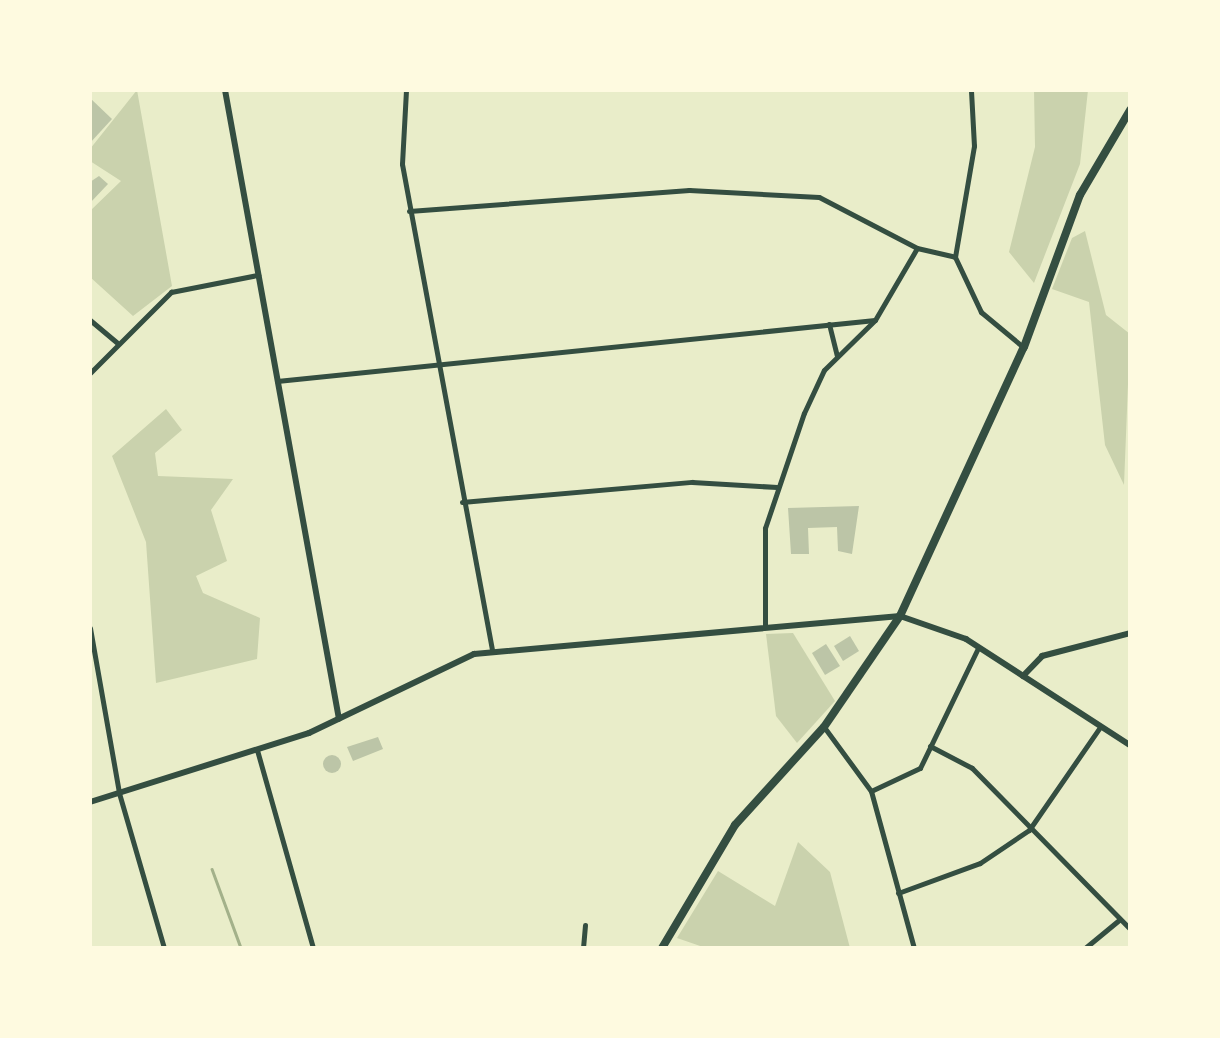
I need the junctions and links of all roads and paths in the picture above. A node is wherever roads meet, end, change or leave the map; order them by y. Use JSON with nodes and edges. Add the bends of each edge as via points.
{"nodes":[{"id":1,"x":225,"y":90,"type":"edge"},
{"id":2,"x":406,"y":90,"type":"edge"},
{"id":3,"x":970,"y":90,"type":"edge"},
{"id":4,"x":1130,"y":110,"type":"edge"},
{"id":5,"x":409,"y":211,"type":"junction"},
{"id":6,"x":918,"y":248,"type":"junction"},
{"id":7,"x":954,"y":257,"type":"junction"},
{"id":8,"x":258,"y":275,"type":"junction"},
{"id":9,"x":90,"y":320,"type":"edge"},
{"id":10,"x":875,"y":320,"type":"junction"},
{"id":11,"x":829,"y":324,"type":"junction"},
{"id":12,"x":117,"y":343,"type":"junction"},
{"id":13,"x":1024,"y":347,"type":"junction"},
{"id":14,"x":837,"y":355,"type":"junction"},
{"id":15,"x":432,"y":358,"type":"junction"},
{"id":16,"x":90,"y":373,"type":"edge"},
{"id":17,"x":278,"y":381,"type":"junction"},
{"id":18,"x":777,"y":487,"type":"junction"},
{"id":19,"x":462,"y":502,"type":"junction"},
{"id":20,"x":900,"y":616,"type":"junction"},
{"id":21,"x":765,"y":627,"type":"junction"},
{"id":22,"x":90,"y":628,"type":"edge"},
{"id":23,"x":1130,"y":633,"type":"edge"},
{"id":24,"x":978,"y":648,"type":"junction"},
{"id":25,"x":492,"y":650,"type":"junction"},
{"id":26,"x":1023,"y":676,"type":"junction"},
{"id":27,"x":339,"y":720,"type":"junction"},
{"id":28,"x":1101,"y":725,"type":"junction"},
{"id":29,"x":824,"y":726,"type":"junction"},
{"id":30,"x":930,"y":746,"type":"junction"},
{"id":31,"x":1130,"y":746,"type":"edge"},
{"id":32,"x":257,"y":750,"type":"junction"},
{"id":33,"x":871,"y":791,"type":"junction"},
{"id":34,"x":119,"y":793,"type":"junction"},
{"id":35,"x":90,"y":802,"type":"edge"},
{"id":36,"x":1029,"y":830,"type":"junction"},
{"id":37,"x":898,"y":892,"type":"junction"},
{"id":38,"x":1120,"y":920,"type":"junction"},
{"id":39,"x":585,"y":924,"type":"dead end"},
{"id":40,"x":1130,"y":929,"type":"edge"},
{"id":41,"x":164,"y":948,"type":"edge"},
{"id":42,"x":313,"y":948,"type":"edge"},
{"id":43,"x":582,"y":948,"type":"edge"},
{"id":44,"x":662,"y":948,"type":"edge"},
{"id":45,"x":914,"y":948,"type":"edge"},
{"id":46,"x":1086,"y":948,"type":"edge"}],
"edges":[{"from":1,"to":8,"type":"street"},
{"from":2,"to":5,"type":"street","via":[[400,143]]},
{"from":3,"to":7,"type":"street","via":[[974,146]]},
{"from":4,"to":13,"type":"main road","via":[[1080,195]]},
{"from":5,"to":6,"type":"street","via":[[689,190],[789,193],[852,208]]},
{"from":5,"to":15,"type":"street"},
{"from":6,"to":7,"type":"street"},
{"from":6,"to":10,"type":"street"},
{"from":7,"to":13,"type":"street","via":[[982,312]]},
{"from":8,"to":12,"type":"street","via":[[170,292]]},
{"from":8,"to":17,"type":"street"},
{"from":9,"to":12,"type":"street"},
{"from":10,"to":11,"type":"street"},
{"from":10,"to":14,"type":"street"},
{"from":11,"to":14,"type":"street"},
{"from":11,"to":15,"type":"street"},
{"from":12,"to":16,"type":"street"},
{"from":13,"to":20,"type":"main road"},
{"from":14,"to":18,"type":"street"},
{"from":15,"to":17,"type":"street"},
{"from":15,"to":19,"type":"street"},
{"from":17,"to":27,"type":"street"},
{"from":18,"to":19,"type":"street","via":[[692,482]]},
{"from":18,"to":21,"type":"street","via":[[761,566]]},
{"from":19,"to":25,"type":"street"},
{"from":20,"to":21,"type":"street"},
{"from":20,"to":24,"type":"street"},
{"from":20,"to":29,"type":"main road"},
{"from":21,"to":25,"type":"street"},
{"from":22,"to":34,"type":"street"},
{"from":23,"to":26,"type":"street","via":[[1042,656]]},
{"from":24,"to":26,"type":"street"},
{"from":24,"to":30,"type":"street"},
{"from":25,"to":27,"type":"street","via":[[434,668]]},
{"from":26,"to":28,"type":"street"},
{"from":27,"to":32,"type":"street"},
{"from":28,"to":31,"type":"street"},
{"from":28,"to":36,"type":"street"},
{"from":29,"to":33,"type":"street"},
{"from":29,"to":44,"type":"main road","via":[[735,825]]},
{"from":30,"to":33,"type":"street","via":[[912,776]]},
{"from":30,"to":36,"type":"street","via":[[972,768]]},
{"from":32,"to":34,"type":"street"},
{"from":32,"to":42,"type":"street"},
{"from":33,"to":37,"type":"street"},
{"from":34,"to":35,"type":"street"},
{"from":34,"to":41,"type":"street"},
{"from":36,"to":37,"type":"street","via":[[980,863]]},
{"from":36,"to":38,"type":"street"},
{"from":37,"to":45,"type":"street"},
{"from":38,"to":40,"type":"street"},
{"from":38,"to":46,"type":"street"},
{"from":39,"to":43,"type":"street"}]}
